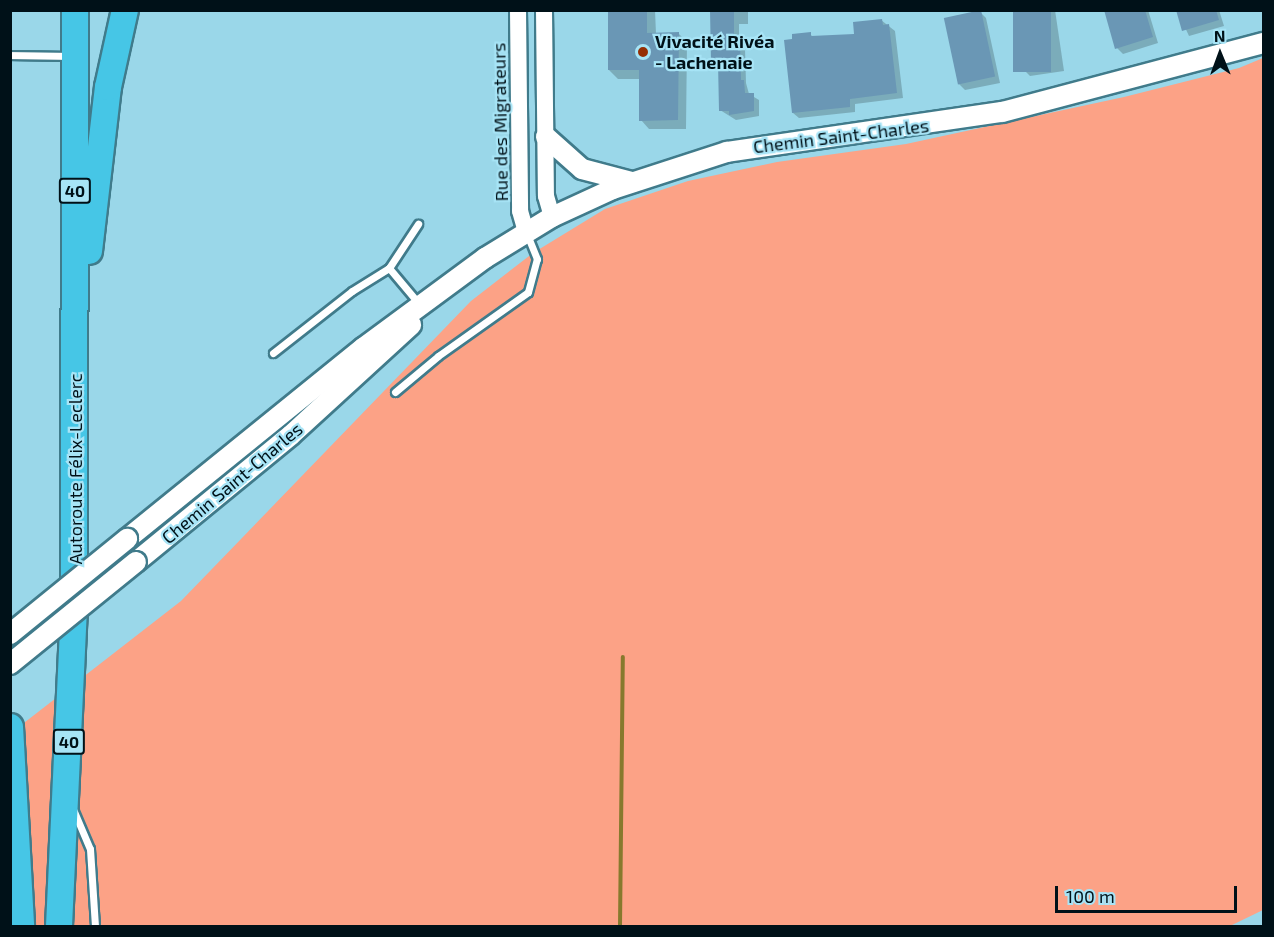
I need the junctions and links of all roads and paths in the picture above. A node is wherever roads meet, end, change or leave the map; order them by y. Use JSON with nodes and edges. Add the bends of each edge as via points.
{"nodes":[{"id":1,"x":75,"y":10,"type":"edge"},
{"id":2,"x":125,"y":10,"type":"edge"},
{"id":3,"x":518,"y":10,"type":"edge"},
{"id":4,"x":544,"y":10,"type":"edge"},
{"id":5,"x":1263,"y":43,"type":"edge"},
{"id":6,"x":10,"y":54,"type":"edge"},
{"id":7,"x":75,"y":56,"type":"junction"},
{"id":8,"x":546,"y":137,"type":"junction"},
{"id":9,"x":632,"y":182,"type":"junction"},
{"id":10,"x":552,"y":217,"type":"junction"},
{"id":11,"x":418,"y":224,"type":"dead end"},
{"id":12,"x":526,"y":232,"type":"junction"},
{"id":13,"x":388,"y":267,"type":"junction"},
{"id":14,"x":424,"y":309,"type":"junction"},
{"id":15,"x":273,"y":353,"type":"dead end"},
{"id":16,"x":76,"y":371,"type":"junction"},
{"id":17,"x":395,"y":392,"type":"dead end"},
{"id":18,"x":10,"y":634,"type":"edge"},
{"id":19,"x":10,"y":664,"type":"edge"},
{"id":20,"x":10,"y":727,"type":"edge"},
{"id":21,"x":67,"y":793,"type":"junction"},
{"id":22,"x":13,"y":829,"type":"edge"},
{"id":23,"x":21,"y":927,"type":"edge"},
{"id":24,"x":60,"y":927,"type":"edge"},
{"id":25,"x":95,"y":927,"type":"edge"}],
"edges":[{"from":1,"to":7,"type":"highway","name":"Autoroute Félix-Leclerc","number":"40"},
{"from":2,"to":16,"type":"highway","via":[[107,96]]},
{"from":3,"to":12,"type":"street","name":"Rue des Migrateurs","via":[[520,211]]},
{"from":4,"to":8,"type":"street"},
{"from":5,"to":9,"type":"main road","name":"Chemin Saint-Charles","via":[[1023,108],[903,129],[744,149],[690,161]]},
{"from":6,"to":7,"type":"lane"},
{"from":7,"to":16,"type":"highway","name":"Autoroute Félix-Leclerc","number":"40"},
{"from":8,"to":9,"type":"main road","via":[[582,169]]},
{"from":8,"to":10,"type":"street","via":[[546,196]]},
{"from":9,"to":10,"type":"main road","name":"Chemin Saint-Charles"},
{"from":10,"to":12,"type":"main road","name":"Chemin Saint-Charles"},
{"from":11,"to":13,"type":"lane"},
{"from":12,"to":14,"type":"main road","name":"Chemin Saint-Charles"},
{"from":12,"to":17,"type":"lane","via":[[537,259],[528,292],[465,335]]},
{"from":13,"to":14,"type":"lane"},
{"from":13,"to":15,"type":"lane"},
{"from":14,"to":18,"type":"main road","name":"Chemin Saint-Charles","bridge":true,"via":[[363,348]]},
{"from":14,"to":19,"type":"main road","name":"Chemin Saint-Charles","bridge":true,"via":[[291,435]]},
{"from":16,"to":21,"type":"highway","name":"Autoroute Félix-Leclerc","number":"40"},
{"from":20,"to":22,"type":"highway"},
{"from":21,"to":24,"type":"highway","name":"Autoroute Félix-Leclerc","number":"40"},
{"from":21,"to":25,"type":"lane","via":[[90,849]]},
{"from":22,"to":23,"type":"highway"}]}
